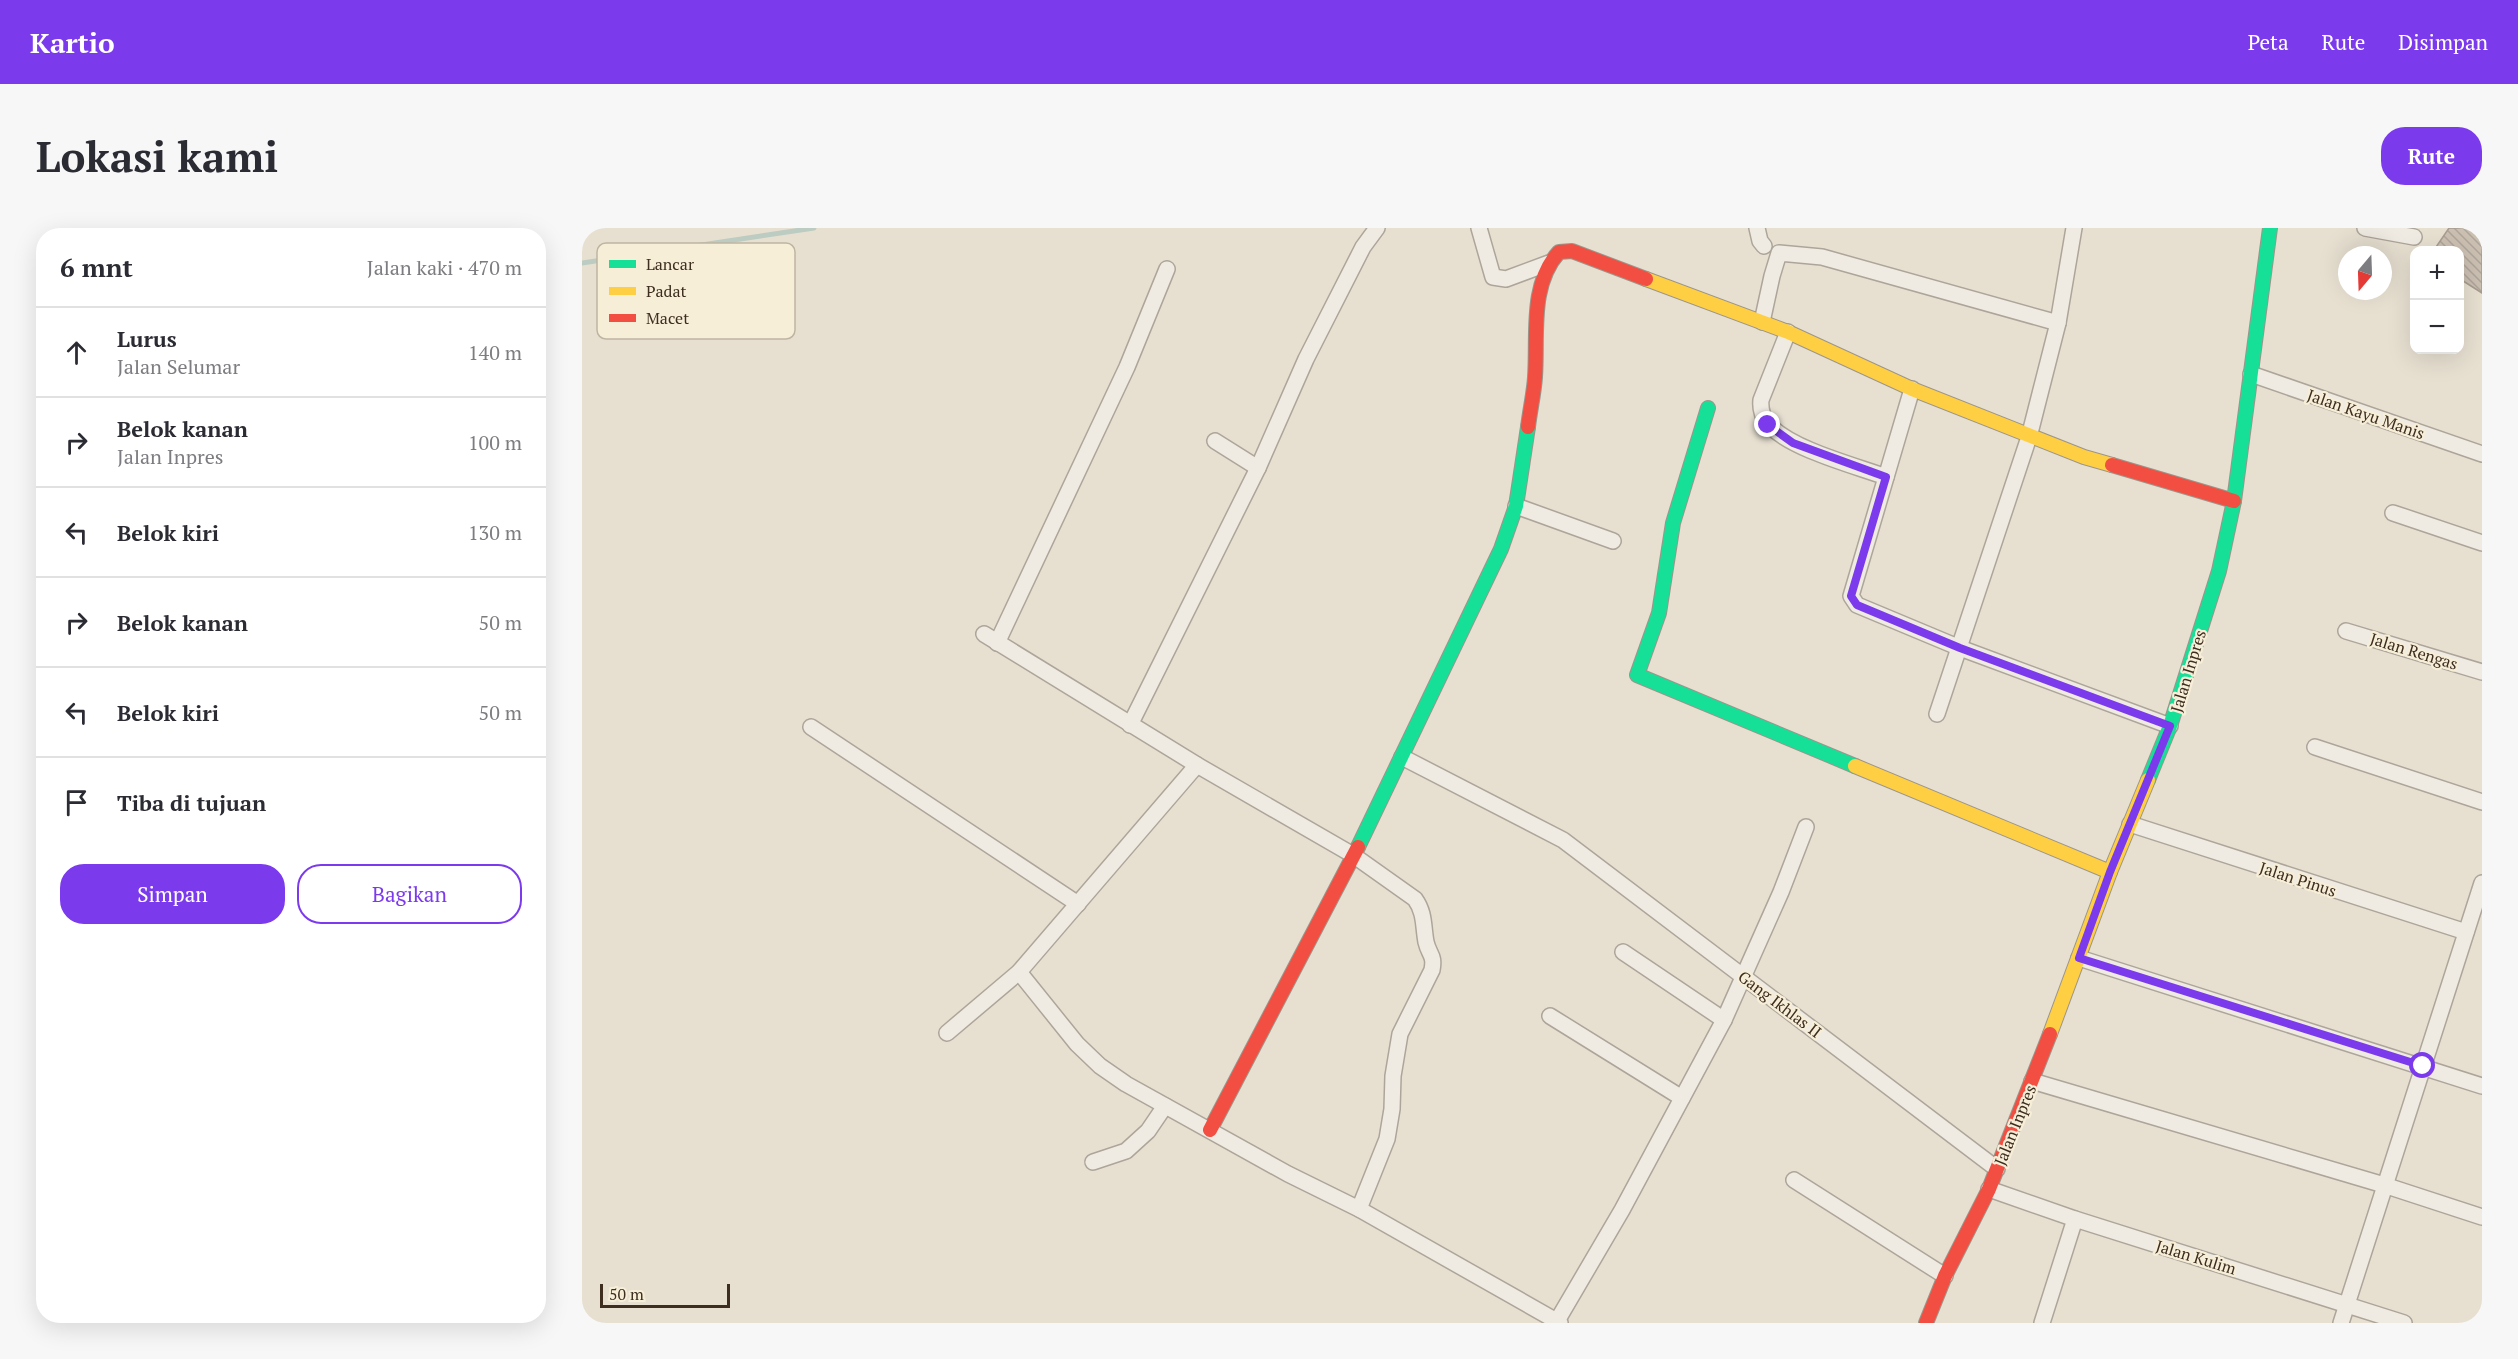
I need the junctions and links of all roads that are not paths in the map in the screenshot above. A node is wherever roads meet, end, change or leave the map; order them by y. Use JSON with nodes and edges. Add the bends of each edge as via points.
{"nodes":[{"id":1,"x":1377,"y":228,"type":"edge"},
{"id":2,"x":1479,"y":228,"type":"edge"},
{"id":3,"x":1757,"y":228,"type":"edge"},
{"id":4,"x":2074,"y":228,"type":"edge"},
{"id":5,"x":2270,"y":228,"type":"edge"},
{"id":6,"x":2365,"y":228,"type":"edge"},
{"id":7,"x":2414,"y":237,"type":"dead end"},
{"id":8,"x":1764,"y":246,"type":"dead end"},
{"id":9,"x":1549,"y":263,"type":"junction"},
{"id":10,"x":1167,"y":269,"type":"dead end"},
{"id":11,"x":1762,"y":322,"type":"junction"},
{"id":12,"x":2058,"y":323,"type":"junction"},
{"id":13,"x":1788,"y":332,"type":"junction"},
{"id":14,"x":2251,"y":374,"type":"junction"},
{"id":15,"x":1912,"y":389,"type":"junction"},
{"id":16,"x":1708,"y":408,"type":"dead end"},
{"id":17,"x":2029,"y":437,"type":"junction"},
{"id":18,"x":1215,"y":441,"type":"dead end"},
{"id":19,"x":2482,"y":454,"type":"edge"},
{"id":20,"x":1258,"y":468,"type":"junction"},
{"id":21,"x":1886,"y":477,"type":"junction"},
{"id":22,"x":2234,"y":501,"type":"junction"},
{"id":23,"x":1516,"y":506,"type":"junction"},
{"id":24,"x":2393,"y":513,"type":"dead end"},
{"id":25,"x":1613,"y":541,"type":"dead end"},
{"id":26,"x":2482,"y":543,"type":"edge"},
{"id":27,"x":2346,"y":631,"type":"dead end"},
{"id":28,"x":984,"y":634,"type":"dead end"},
{"id":29,"x":997,"y":643,"type":"junction"},
{"id":30,"x":1960,"y":648,"type":"junction"},
{"id":31,"x":2482,"y":672,"type":"edge"},
{"id":32,"x":1937,"y":714,"type":"dead end"},
{"id":33,"x":1130,"y":725,"type":"junction"},
{"id":34,"x":2170,"y":726,"type":"junction"},
{"id":35,"x":811,"y":727,"type":"dead end"},
{"id":36,"x":2315,"y":747,"type":"dead end"},
{"id":37,"x":1402,"y":757,"type":"junction"},
{"id":38,"x":1197,"y":765,"type":"junction"},
{"id":39,"x":2482,"y":802,"type":"edge"},
{"id":40,"x":2130,"y":824,"type":"junction"},
{"id":41,"x":1806,"y":827,"type":"dead end"},
{"id":42,"x":1353,"y":855,"type":"junction"},
{"id":43,"x":2110,"y":872,"type":"junction"},
{"id":44,"x":2482,"y":883,"type":"edge"},
{"id":45,"x":1078,"y":904,"type":"junction"},
{"id":46,"x":2466,"y":932,"type":"junction"},
{"id":47,"x":1623,"y":952,"type":"dead end"},
{"id":48,"x":2079,"y":958,"type":"junction"},
{"id":49,"x":1019,"y":972,"type":"junction"},
{"id":50,"x":1744,"y":975,"type":"junction"},
{"id":51,"x":1550,"y":1016,"type":"dead end"},
{"id":52,"x":1724,"y":1020,"type":"junction"},
{"id":53,"x":947,"y":1033,"type":"dead end"},
{"id":54,"x":2423,"y":1066,"type":"junction"},
{"id":55,"x":2032,"y":1081,"type":"junction"},
{"id":56,"x":2482,"y":1086,"type":"edge"},
{"id":57,"x":1682,"y":1098,"type":"junction"},
{"id":58,"x":1165,"y":1106,"type":"junction"},
{"id":59,"x":1210,"y":1130,"type":"junction"},
{"id":60,"x":1093,"y":1162,"type":"dead end"},
{"id":61,"x":1997,"y":1169,"type":"junction"},
{"id":62,"x":1794,"y":1180,"type":"dead end"},
{"id":63,"x":2384,"y":1185,"type":"junction"},
{"id":64,"x":1989,"y":1190,"type":"junction"},
{"id":65,"x":1359,"y":1209,"type":"junction"},
{"id":66,"x":2482,"y":1217,"type":"edge"},
{"id":67,"x":2075,"y":1219,"type":"junction"},
{"id":68,"x":1945,"y":1276,"type":"junction"},
{"id":69,"x":2346,"y":1304,"type":"junction"},
{"id":70,"x":1558,"y":1322,"type":"edge"},
{"id":71,"x":1926,"y":1323,"type":"edge"},
{"id":72,"x":2042,"y":1323,"type":"edge"},
{"id":73,"x":2341,"y":1323,"type":"edge"},
{"id":74,"x":2404,"y":1323,"type":"edge"}],
"edges":[{"from":1,"to":20,"type":"street","via":[[1306,359]]},
{"from":2,"to":9,"type":"street","via":[[1493,277],[1506,279]]},
{"from":3,"to":8,"type":"street"},
{"from":4,"to":12,"type":"street"},
{"from":5,"to":14,"type":"street","name":"Jalan Inpres"},
{"from":6,"to":7,"type":"street"},
{"from":9,"to":11,"type":"street","via":[[1559,252],[1572,251]]},
{"from":9,"to":23,"type":"street","via":[[1536,316],[1535,377]]},
{"from":10,"to":29,"type":"street","via":[[1123,377]]},
{"from":11,"to":12,"type":"street","via":[[1779,253],[1822,257]]},
{"from":11,"to":13,"type":"street"},
{"from":12,"to":17,"type":"street"},
{"from":13,"to":15,"type":"street"},
{"from":13,"to":21,"type":"street","via":[[1761,400],[1760,409],[1768,425],[1793,443]]},
{"from":14,"to":19,"type":"street","name":"Jalan Kayu Manis"},
{"from":14,"to":22,"type":"street","name":"Jalan Inpres"},
{"from":15,"to":17,"type":"street"},
{"from":15,"to":21,"type":"street"},
{"from":16,"to":43,"type":"street","via":[[1673,523],[1659,613],[1637,675]]},
{"from":17,"to":22,"type":"street"},
{"from":17,"to":30,"type":"street"},
{"from":18,"to":20,"type":"street"},
{"from":20,"to":33,"type":"street"},
{"from":21,"to":30,"type":"street","via":[[1851,596],[1857,605]]},
{"from":22,"to":34,"type":"street","name":"Jalan Inpres","via":[[2219,571]]},
{"from":23,"to":25,"type":"street"},
{"from":23,"to":37,"type":"street","via":[[1501,549]]},
{"from":24,"to":26,"type":"street"},
{"from":27,"to":31,"type":"street","name":"Jalan Rengas"},
{"from":28,"to":29,"type":"street"},
{"from":29,"to":33,"type":"street"},
{"from":30,"to":32,"type":"street"},
{"from":30,"to":34,"type":"street"},
{"from":33,"to":38,"type":"street"},
{"from":34,"to":40,"type":"street","name":"Jalan Inpres"},
{"from":35,"to":45,"type":"street"},
{"from":36,"to":39,"type":"street"},
{"from":37,"to":42,"type":"street"},
{"from":37,"to":50,"type":"street","name":"Gang Ikhlas II","via":[[1556,837]]},
{"from":38,"to":42,"type":"street"},
{"from":38,"to":45,"type":"street"},
{"from":40,"to":43,"type":"street","name":"Jalan Inpres"},
{"from":40,"to":46,"type":"street","name":"Jalan Pinus"},
{"from":41,"to":50,"type":"street"},
{"from":42,"to":59,"type":"street"},
{"from":42,"to":65,"type":"street","via":[[1415,899],[1424,916],[1426,943],[1433,955],[1432,970],[1400,1034],[1387,1139]]},
{"from":43,"to":48,"type":"street","name":"Jalan Inpres"},
{"from":44,"to":46,"type":"street"},
{"from":45,"to":49,"type":"street"},
{"from":46,"to":54,"type":"street"},
{"from":47,"to":52,"type":"street"},
{"from":48,"to":54,"type":"street"},
{"from":48,"to":55,"type":"street","name":"Jalan Inpres"},
{"from":49,"to":53,"type":"street"},
{"from":49,"to":58,"type":"street","via":[[1077,1044],[1100,1066]]},
{"from":50,"to":52,"type":"street"},
{"from":50,"to":61,"type":"street","name":"Gang Ikhlas II"},
{"from":51,"to":57,"type":"street"},
{"from":52,"to":57,"type":"street"},
{"from":54,"to":56,"type":"street"},
{"from":54,"to":63,"type":"street"},
{"from":55,"to":61,"type":"street","name":"Jalan Inpres"},
{"from":55,"to":63,"type":"street"},
{"from":57,"to":70,"type":"street"},
{"from":58,"to":59,"type":"street"},
{"from":58,"to":60,"type":"street","via":[[1148,1131],[1126,1150]]},
{"from":59,"to":65,"type":"street"},
{"from":61,"to":64,"type":"street","name":"Jalan Inpres"},
{"from":62,"to":68,"type":"street"},
{"from":63,"to":66,"type":"street"},
{"from":63,"to":69,"type":"street"},
{"from":64,"to":67,"type":"street","name":"Jalan Kulim"},
{"from":64,"to":68,"type":"street","name":"Jalan Inpres"},
{"from":65,"to":70,"type":"street"},
{"from":67,"to":69,"type":"street","name":"Jalan Kulim"},
{"from":67,"to":72,"type":"street"},
{"from":68,"to":71,"type":"street","name":"Jalan Inpres"},
{"from":69,"to":73,"type":"street"},
{"from":69,"to":74,"type":"street","name":"Jalan Kulim"}]}
